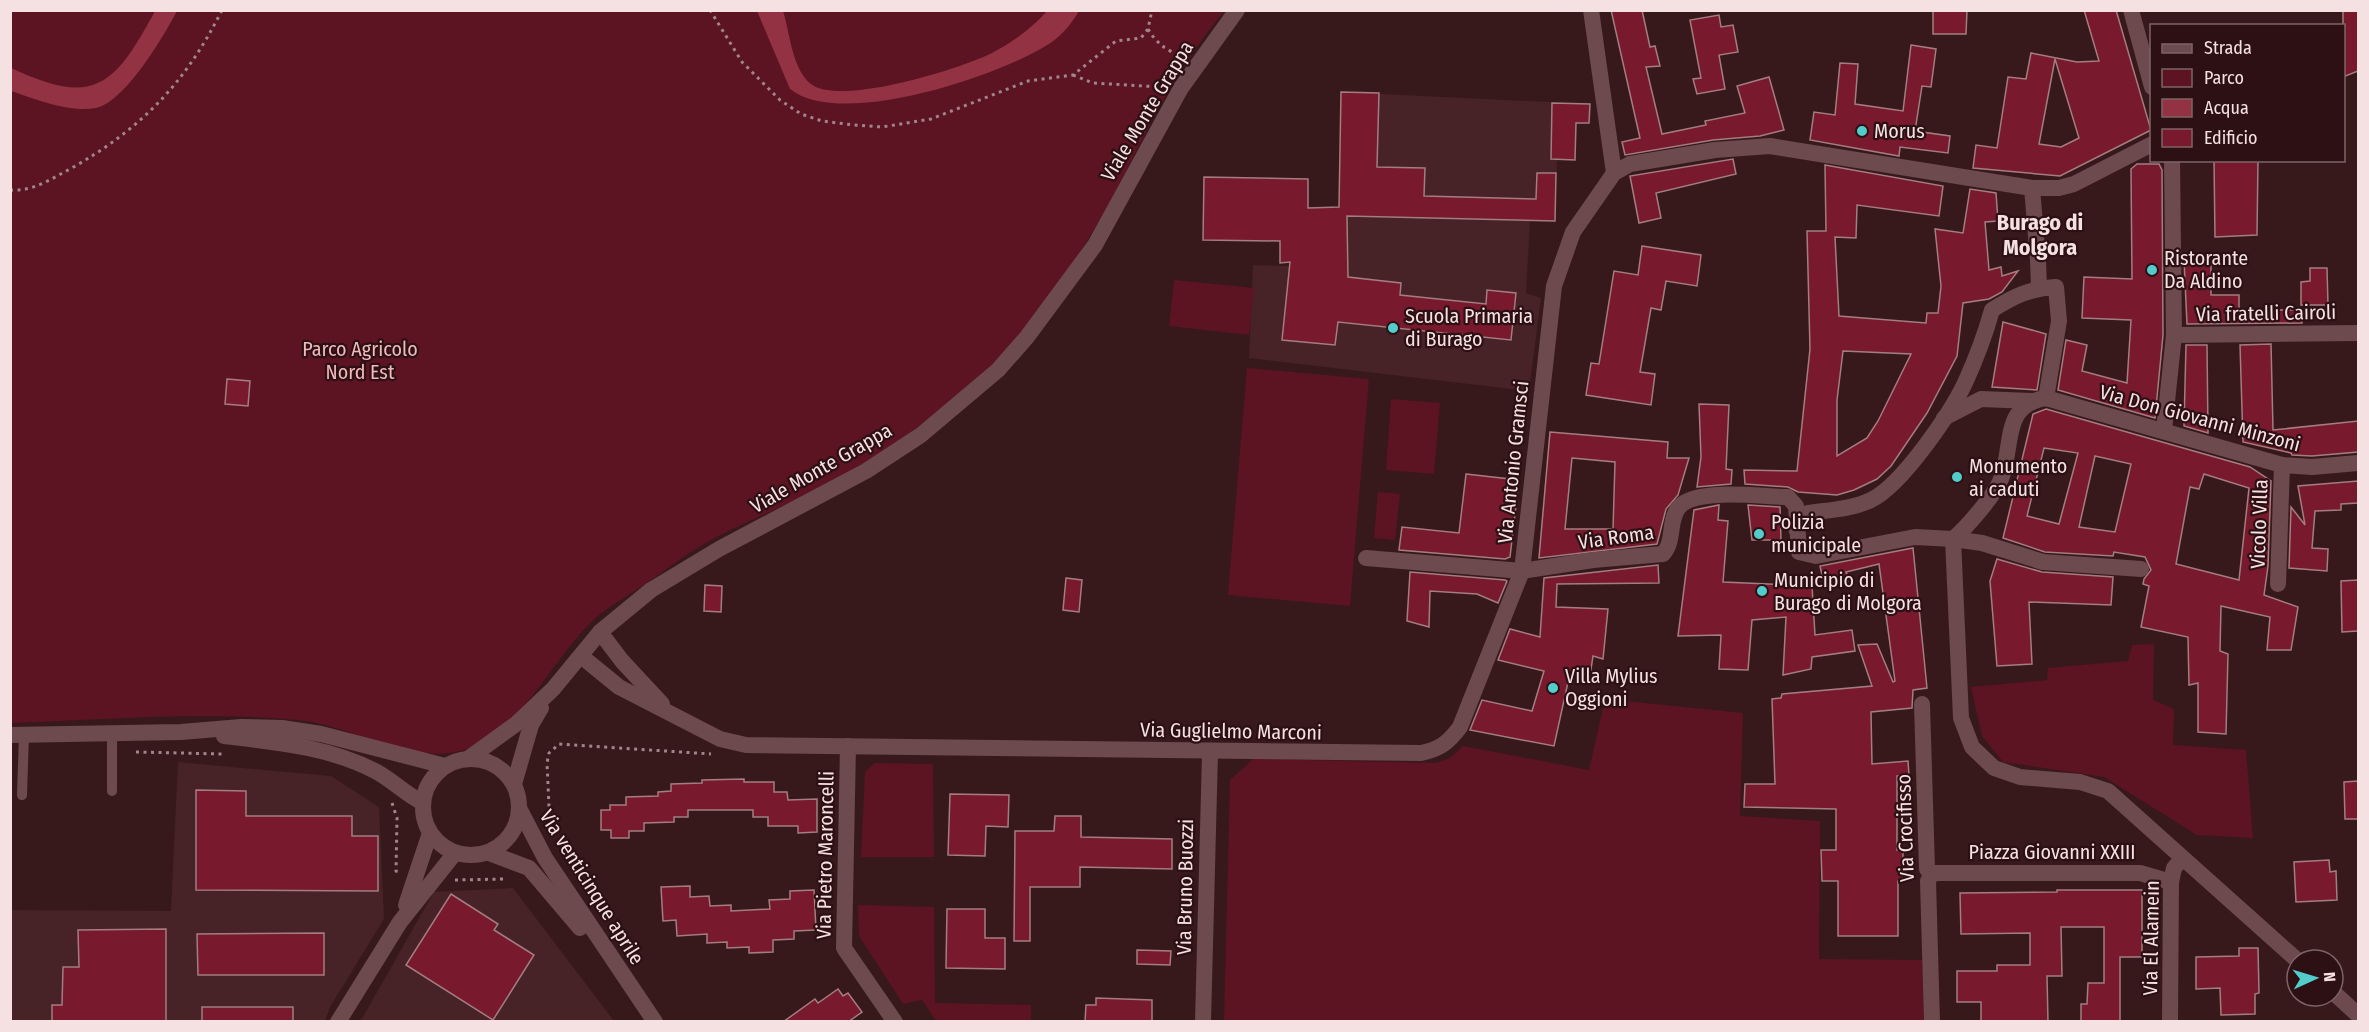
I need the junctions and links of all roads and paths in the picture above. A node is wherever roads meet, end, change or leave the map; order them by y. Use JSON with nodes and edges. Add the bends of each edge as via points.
{"nodes":[{"id":1,"x":222,"y":10,"type":"edge"},
{"id":2,"x":710,"y":10,"type":"edge"},
{"id":3,"x":1152,"y":10,"type":"edge"},
{"id":4,"x":1237,"y":10,"type":"edge"},
{"id":5,"x":1591,"y":10,"type":"edge"},
{"id":6,"x":2131,"y":10,"type":"edge"},
{"id":7,"x":1148,"y":29,"type":"junction"},
{"id":8,"x":1204,"y":56,"type":"junction"},
{"id":9,"x":1073,"y":75,"type":"junction"},
{"id":10,"x":2150,"y":83,"type":"edge"},
{"id":11,"x":1181,"y":88,"type":"junction"},
{"id":12,"x":2150,"y":145,"type":"edge"},
{"id":13,"x":2172,"y":162,"type":"edge"},
{"id":14,"x":1614,"y":173,"type":"junction"},
{"id":15,"x":2032,"y":188,"type":"junction"},
{"id":16,"x":10,"y":190,"type":"edge"},
{"id":17,"x":2039,"y":288,"type":"junction"},
{"id":18,"x":2358,"y":333,"type":"edge"},
{"id":19,"x":2174,"y":335,"type":"junction"},
{"id":20,"x":2039,"y":400,"type":"junction"},
{"id":21,"x":1942,"y":419,"type":"junction"},
{"id":22,"x":2164,"y":430,"type":"junction"},
{"id":23,"x":2358,"y":463,"type":"edge"},
{"id":24,"x":2282,"y":465,"type":"junction"},
{"id":25,"x":1796,"y":529,"type":"junction"},
{"id":26,"x":1953,"y":539,"type":"junction"},
{"id":27,"x":1366,"y":558,"type":"dead end"},
{"id":28,"x":2141,"y":569,"type":"dead end"},
{"id":29,"x":1522,"y":572,"type":"junction"},
{"id":30,"x":2278,"y":584,"type":"dead end"},
{"id":31,"x":600,"y":632,"type":"junction"},
{"id":32,"x":580,"y":656,"type":"junction"},
{"id":33,"x":553,"y":689,"type":"junction"},
{"id":34,"x":1922,"y":704,"type":"dead end"},
{"id":35,"x":674,"y":715,"type":"junction"},
{"id":36,"x":181,"y":732,"type":"junction"},
{"id":37,"x":112,"y":733,"type":"junction"},
{"id":38,"x":17,"y":735,"type":"edge"},
{"id":39,"x":848,"y":746,"type":"junction"},
{"id":40,"x":112,"y":752,"type":"junction"},
{"id":41,"x":1210,"y":753,"type":"junction"},
{"id":42,"x":233,"y":755,"type":"dead end"},
{"id":43,"x":716,"y":755,"type":"dead end"},
{"id":44,"x":469,"y":758,"type":"junction"},
{"id":45,"x":445,"y":766,"type":"junction"},
{"id":46,"x":514,"y":784,"type":"junction"},
{"id":47,"x":112,"y":791,"type":"dead end"},
{"id":48,"x":22,"y":795,"type":"dead end"},
{"id":49,"x":386,"y":799,"type":"dead end"},
{"id":50,"x":423,"y":803,"type":"junction"},
{"id":51,"x":520,"y":810,"type":"junction"},
{"id":52,"x":430,"y":833,"type":"junction"},
{"id":53,"x":455,"y":853,"type":"junction"},
{"id":54,"x":489,"y":853,"type":"junction"},
{"id":55,"x":545,"y":858,"type":"junction"},
{"id":56,"x":2182,"y":859,"type":"junction"},
{"id":57,"x":529,"y":868,"type":"junction"},
{"id":58,"x":1932,"y":873,"type":"junction"},
{"id":59,"x":423,"y":881,"type":"junction"},
{"id":60,"x":2171,"y":882,"type":"junction"},
{"id":61,"x":2285,"y":949,"type":"edge"},
{"id":62,"x":630,"y":987,"type":"junction"},
{"id":63,"x":2345,"y":1003,"type":"edge"},
{"id":64,"x":2358,"y":1015,"type":"edge"},
{"id":65,"x":338,"y":1022,"type":"edge"},
{"id":66,"x":655,"y":1022,"type":"edge"},
{"id":67,"x":895,"y":1022,"type":"edge"},
{"id":68,"x":1203,"y":1022,"type":"edge"},
{"id":69,"x":1932,"y":1022,"type":"edge"},
{"id":70,"x":2170,"y":1022,"type":"edge"}],
"edges":[{"from":1,"to":16,"type":"path","via":[[208,39],[178,80],[135,127],[45,183]]},
{"from":2,"to":9,"type":"path","via":[[742,62],[762,84],[801,114],[822,121],[882,127],[906,124],[941,115],[1028,81]]},
{"from":3,"to":7,"type":"path"},
{"from":4,"to":8,"type":"street","name":"Viale Monte Grappa"},
{"from":5,"to":14,"type":"street"},
{"from":6,"to":10,"type":"street"},
{"from":7,"to":8,"type":"path","via":[[1166,50],[1184,57]]},
{"from":7,"to":9,"type":"path","via":[[1141,38],[1116,41]]},
{"from":8,"to":11,"type":"street","name":"Viale Monte Grappa"},
{"from":9,"to":11,"type":"path","via":[[1093,82]]},
{"from":11,"to":31,"type":"street","name":"Viale Monte Grappa","via":[[1095,245],[1028,337],[998,370],[921,435],[866,471],[664,582]]},
{"from":12,"to":15,"type":"street","via":[[2073,184]]},
{"from":13,"to":19,"type":"street"},
{"from":14,"to":15,"type":"street","via":[[1630,164],[1715,150],[1770,146]]},
{"from":14,"to":29,"type":"street","name":"Via Antonio Gramsci","via":[[1573,232],[1554,286]]},
{"from":15,"to":17,"type":"street"},
{"from":17,"to":20,"type":"street","via":[[2056,286],[2059,321]]},
{"from":17,"to":21,"type":"street","via":[[2018,293],[1992,310],[1964,385]]},
{"from":18,"to":19,"type":"street","name":"Via fratelli Cairoli"},
{"from":19,"to":22,"type":"street"},
{"from":20,"to":21,"type":"street","name":"Via Don Giovanni Minzoni","via":[[1982,399]]},
{"from":20,"to":22,"type":"street","name":"Via Don Giovanni Minzoni"},
{"from":20,"to":26,"type":"street","via":[[2013,420],[2001,478],[1968,527]]},
{"from":21,"to":25,"type":"street","via":[[1909,468],[1873,499],[1808,513]]},
{"from":22,"to":24,"type":"street","name":"Via Don Giovanni Minzoni"},
{"from":23,"to":24,"type":"street","name":"Via Don Giovanni Minzoni"},
{"from":24,"to":30,"type":"street","name":"Vicolo Villa"},
{"from":25,"to":26,"type":"street","via":[[1799,552],[1816,556],[1915,537]]},
{"from":25,"to":29,"type":"street","name":"Via Roma","via":[[1796,506],[1788,497],[1702,496],[1677,508],[1670,546],[1663,554]]},
{"from":26,"to":28,"type":"street","via":[[1982,543],[2043,562]]},
{"from":26,"to":56,"type":"street","via":[[1961,718],[1972,747],[1994,768],[2020,777],[2080,782],[2108,791]]},
{"from":27,"to":29,"type":"street"},
{"from":29,"to":41,"type":"street","name":"Via Guglielmo Marconi","via":[[1460,727],[1437,750]]},
{"from":31,"to":32,"type":"street","name":"Viale Monte Grappa"},
{"from":31,"to":35,"type":"street","name":"Via Guglielmo Marconi"},
{"from":32,"to":33,"type":"street","name":"Viale Monte Grappa"},
{"from":32,"to":35,"type":"street","name":"Via Guglielmo Marconi","via":[[619,687]]},
{"from":33,"to":44,"type":"street","name":"Viale Monte Grappa","via":[[516,724]]},
{"from":33,"to":46,"type":"street","name":"Viale Monte Grappa","via":[[531,724]]},
{"from":34,"to":58,"type":"street","name":"Via Crocifisso","via":[[1927,869]]},
{"from":35,"to":39,"type":"street","name":"Via Guglielmo Marconi","via":[[720,739],[746,745]]},
{"from":36,"to":37,"type":"street"},
{"from":36,"to":45,"type":"street","via":[[282,728],[321,734]]},
{"from":36,"to":50,"type":"street","via":[[250,739],[330,754],[379,773]]},
{"from":37,"to":38,"type":"street"},
{"from":37,"to":40,"type":"lane"},
{"from":38,"to":48,"type":"lane"},
{"from":39,"to":41,"type":"street","name":"Via Guglielmo Marconi"},
{"from":39,"to":67,"type":"street","name":"Via Pietro Maroncelli","via":[[844,948]]},
{"from":40,"to":42,"type":"path"},
{"from":40,"to":47,"type":"lane"},
{"from":41,"to":68,"type":"street","name":"Via Bruno Buozzi"},
{"from":43,"to":55,"type":"path","via":[[564,743],[553,747],[548,763],[550,833]]},
{"from":44,"to":45,"type":"street"},
{"from":44,"to":46,"type":"street","via":[[495,765]]},
{"from":45,"to":50,"type":"street","via":[[429,782]]},
{"from":46,"to":51,"type":"street"},
{"from":49,"to":59,"type":"path","via":[[397,818],[396,871]]},
{"from":50,"to":52,"type":"street"},
{"from":51,"to":54,"type":"street","via":[[510,836]]},
{"from":51,"to":55,"type":"street","name":"Via venticinque aprile"},
{"from":52,"to":53,"type":"street"},
{"from":52,"to":59,"type":"street"},
{"from":53,"to":54,"type":"street"},
{"from":53,"to":59,"type":"street"},
{"from":54,"to":57,"type":"street","name":"Via venticinque aprile"},
{"from":55,"to":62,"type":"street","name":"Via venticinque aprile"},
{"from":56,"to":60,"type":"street","name":"Via El Alamein","via":[[2174,868]]},
{"from":56,"to":61,"type":"street"},
{"from":57,"to":59,"type":"path","via":[[513,878]]},
{"from":57,"to":62,"type":"street","name":"Via venticinque aprile"},
{"from":58,"to":60,"type":"street","name":"Piazza Giovanni XXIII","via":[[2140,873]]},
{"from":58,"to":69,"type":"street","name":"Via Crocifisso","via":[[1928,881]]},
{"from":59,"to":65,"type":"street"},
{"from":60,"to":70,"type":"street","name":"Via El Alamein"},
{"from":62,"to":66,"type":"street","name":"Via venticinque aprile"},
{"from":63,"to":64,"type":"street"}]}
